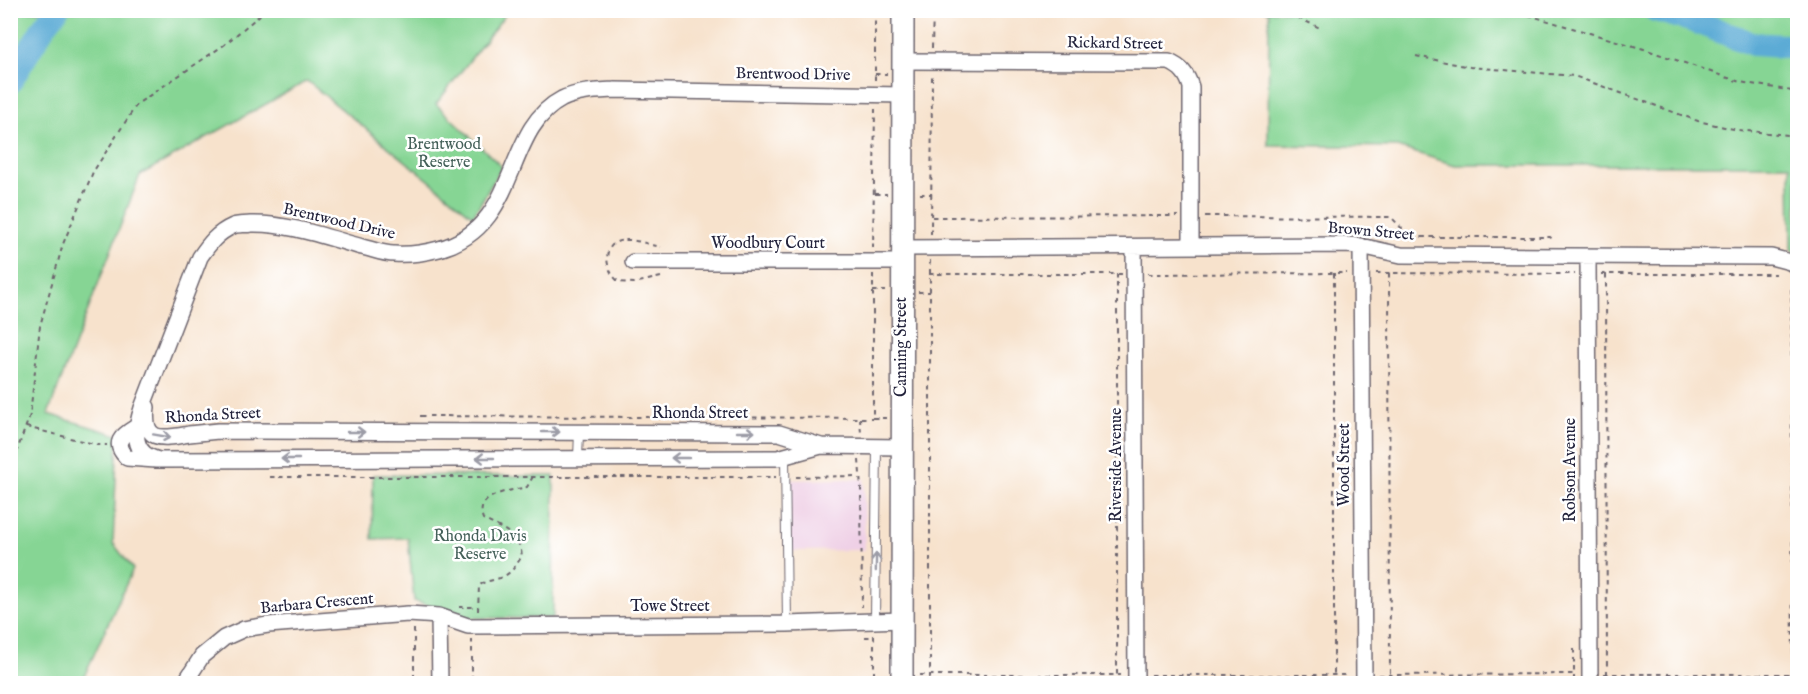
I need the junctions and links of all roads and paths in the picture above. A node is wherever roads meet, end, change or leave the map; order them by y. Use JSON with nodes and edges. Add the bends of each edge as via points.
{"nodes":[{"id":1,"x":266,"y":10,"type":"edge"},
{"id":2,"x":876,"y":10,"type":"edge"},
{"id":3,"x":903,"y":10,"type":"edge"},
{"id":4,"x":933,"y":10,"type":"edge"},
{"id":5,"x":1282,"y":10,"type":"edge"},
{"id":6,"x":1511,"y":10,"type":"edge"},
{"id":7,"x":1322,"y":29,"type":"dead end"},
{"id":8,"x":1416,"y":57,"type":"dead end"},
{"id":9,"x":932,"y":61,"type":"junction"},
{"id":10,"x":903,"y":70,"type":"junction"},
{"id":11,"x":875,"y":74,"type":"junction"},
{"id":12,"x":1797,"y":92,"type":"edge"},
{"id":13,"x":875,"y":94,"type":"junction"},
{"id":14,"x":1797,"y":136,"type":"edge"},
{"id":15,"x":1190,"y":216,"type":"junction"},
{"id":16,"x":932,"y":217,"type":"junction"},
{"id":17,"x":1191,"y":245,"type":"junction"},
{"id":18,"x":1361,"y":246,"type":"junction"},
{"id":19,"x":1560,"y":246,"type":"dead end"},
{"id":20,"x":1134,"y":247,"type":"junction"},
{"id":21,"x":930,"y":248,"type":"junction"},
{"id":22,"x":903,"y":255,"type":"junction"},
{"id":23,"x":1588,"y":256,"type":"junction"},
{"id":24,"x":633,"y":262,"type":"dead end"},
{"id":25,"x":873,"y":262,"type":"junction"},
{"id":26,"x":1797,"y":267,"type":"edge"},
{"id":27,"x":1334,"y":273,"type":"junction"},
{"id":28,"x":1362,"y":273,"type":"junction"},
{"id":29,"x":1389,"y":273,"type":"junction"},
{"id":30,"x":929,"y":274,"type":"junction"},
{"id":31,"x":1117,"y":274,"type":"junction"},
{"id":32,"x":1134,"y":274,"type":"junction"},
{"id":33,"x":1588,"y":274,"type":"junction"},
{"id":34,"x":1606,"y":274,"type":"junction"},
{"id":35,"x":151,"y":388,"type":"junction"},
{"id":36,"x":410,"y":416,"type":"dead end"},
{"id":37,"x":860,"y":417,"type":"junction"},
{"id":38,"x":873,"y":418,"type":"junction"},
{"id":39,"x":902,"y":418,"type":"junction"},
{"id":40,"x":26,"y":427,"type":"junction"},
{"id":41,"x":136,"y":427,"type":"junction"},
{"id":42,"x":579,"y":432,"type":"junction"},
{"id":43,"x":119,"y":446,"type":"junction"},
{"id":44,"x":821,"y":446,"type":"junction"},
{"id":45,"x":859,"y":446,"type":"junction"},
{"id":46,"x":877,"y":446,"type":"junction"},
{"id":47,"x":902,"y":447,"type":"junction"},
{"id":48,"x":1792,"y":450,"type":"junction"},
{"id":49,"x":1797,"y":450,"type":"edge"},
{"id":50,"x":785,"y":456,"type":"junction"},
{"id":51,"x":543,"y":458,"type":"junction"},
{"id":52,"x":578,"y":458,"type":"junction"},
{"id":53,"x":159,"y":460,"type":"junction"},
{"id":54,"x":10,"y":470,"type":"edge"},
{"id":55,"x":859,"y":476,"type":"junction"},
{"id":56,"x":270,"y":477,"type":"dead end"},
{"id":57,"x":532,"y":477,"type":"junction"},
{"id":58,"x":786,"y":477,"type":"junction"},
{"id":59,"x":862,"y":610,"type":"dead end"},
{"id":60,"x":439,"y":616,"type":"junction"},
{"id":61,"x":875,"y":620,"type":"junction"},
{"id":62,"x":902,"y":620,"type":"junction"},
{"id":63,"x":787,"y":624,"type":"junction"},
{"id":64,"x":479,"y":626,"type":"junction"},
{"id":65,"x":184,"y":684,"type":"edge"},
{"id":66,"x":440,"y":684,"type":"edge"},
{"id":67,"x":874,"y":684,"type":"edge"},
{"id":68,"x":902,"y":684,"type":"edge"},
{"id":69,"x":930,"y":684,"type":"edge"},
{"id":70,"x":1117,"y":684,"type":"edge"},
{"id":71,"x":1136,"y":684,"type":"edge"},
{"id":72,"x":1334,"y":684,"type":"edge"},
{"id":73,"x":1364,"y":684,"type":"edge"},
{"id":74,"x":1390,"y":684,"type":"edge"},
{"id":75,"x":1590,"y":684,"type":"edge"},
{"id":76,"x":1607,"y":684,"type":"edge"},
{"id":77,"x":1793,"y":684,"type":"edge"}],
"edges":[{"from":1,"to":40,"type":"path","via":[[224,45],[137,104],[93,172],[63,244],[40,326]]},
{"from":2,"to":11,"type":"path"},
{"from":3,"to":10,"type":"street","name":"Canning Street"},
{"from":4,"to":9,"type":"path"},
{"from":5,"to":7,"type":"path"},
{"from":6,"to":12,"type":"path","via":[[1740,82]]},
{"from":8,"to":14,"type":"path","via":[[1470,67],[1574,76],[1698,121]]},
{"from":9,"to":10,"type":"street","name":"Rickard Street"},
{"from":9,"to":10,"type":"path"},
{"from":9,"to":10,"type":"path"},
{"from":9,"to":15,"type":"street","name":"Rickard Street","via":[[1176,65],[1191,87]]},
{"from":9,"to":16,"type":"path"},
{"from":10,"to":11,"type":"path"},
{"from":10,"to":13,"type":"street","name":"Brentwood Drive"},
{"from":10,"to":22,"type":"street","name":"Canning Street"},
{"from":11,"to":13,"type":"path"},
{"from":13,"to":25,"type":"path"},
{"from":13,"to":35,"type":"street","name":"Brentwood Drive","via":[[585,91],[544,110],[531,128],[502,195],[488,217],[447,247],[423,253],[392,254],[289,228],[235,225],[213,239],[200,257]]},
{"from":15,"to":16,"type":"path"},
{"from":15,"to":17,"type":"street","name":"Rickard Street"},
{"from":15,"to":19,"type":"path","via":[[1391,217],[1410,237],[1550,237]]},
{"from":16,"to":21,"type":"path"},
{"from":17,"to":18,"type":"street","name":"Brown Street"},
{"from":17,"to":20,"type":"street","name":"Brown Street"},
{"from":18,"to":23,"type":"street","name":"Brown Street","via":[[1401,255]]},
{"from":18,"to":28,"type":"street","name":"Wood Street"},
{"from":20,"to":21,"type":"street","name":"Brown Street"},
{"from":20,"to":32,"type":"street","name":"Riverside Avenue"},
{"from":21,"to":22,"type":"street","name":"Brown Street"},
{"from":21,"to":30,"type":"path"},
{"from":22,"to":25,"type":"street","name":"Woodbury Court"},
{"from":22,"to":39,"type":"street","name":"Canning Street"},
{"from":23,"to":26,"type":"street","name":"Brown Street","via":[[1771,257]]},
{"from":23,"to":33,"type":"street","name":"Robson Avenue"},
{"from":24,"to":25,"type":"street","name":"Woodbury Court"},
{"from":25,"to":38,"type":"path"},
{"from":27,"to":28,"type":"path"},
{"from":27,"to":32,"type":"path"},
{"from":27,"to":72,"type":"path"},
{"from":28,"to":29,"type":"path"},
{"from":28,"to":73,"type":"street","name":"Wood Street"},
{"from":29,"to":33,"type":"path"},
{"from":29,"to":74,"type":"path"},
{"from":30,"to":31,"type":"path"},
{"from":30,"to":69,"type":"path"},
{"from":31,"to":32,"type":"path"},
{"from":31,"to":70,"type":"path"},
{"from":32,"to":71,"type":"street","name":"Riverside Avenue"},
{"from":33,"to":34,"type":"path"},
{"from":33,"to":75,"type":"street","name":"Robson Avenue"},
{"from":34,"to":48,"type":"path","via":[[1785,274],[1792,281]]},
{"from":34,"to":76,"type":"path"},
{"from":35,"to":41,"type":"street","name":"Rhonda Street"},
{"from":35,"to":42,"type":"street","name":"Rhonda Street","one_way":true,"via":[[148,429],[166,439],[218,431]]},
{"from":36,"to":37,"type":"path"},
{"from":37,"to":38,"type":"path"},
{"from":37,"to":45,"type":"path"},
{"from":38,"to":39,"type":"path"},
{"from":39,"to":47,"type":"street","name":"Canning Street"},
{"from":40,"to":43,"type":"path","via":[[98,445]]},
{"from":40,"to":54,"type":"path"},
{"from":41,"to":43,"type":"street","via":[[124,435]]},
{"from":41,"to":53,"type":"street","via":[[140,449]]},
{"from":42,"to":44,"type":"street","name":"Rhonda Street","one_way":true,"via":[[778,433]]},
{"from":42,"to":52,"type":"lane"},
{"from":43,"to":53,"type":"street","name":"Rhonda Street","via":[[127,458]]},
{"from":44,"to":45,"type":"street","name":"Rhonda Street"},
{"from":44,"to":50,"type":"street","name":"Rhonda Street"},
{"from":45,"to":46,"type":"street","name":"Rhonda Street"},
{"from":45,"to":55,"type":"path"},
{"from":46,"to":47,"type":"street","name":"Rhonda Street"},
{"from":61,"to":46,"type":"lane","one_way":true},
{"from":47,"to":62,"type":"street","name":"Canning Street"},
{"from":48,"to":49,"type":"path"},
{"from":48,"to":77,"type":"path"},
{"from":50,"to":52,"type":"street","name":"Rhonda Street","one_way":true},
{"from":50,"to":58,"type":"lane"},
{"from":51,"to":52,"type":"street","name":"Rhonda Street"},
{"from":51,"to":53,"type":"street","name":"Rhonda Street","one_way":true},
{"from":51,"to":57,"type":"path"},
{"from":55,"to":58,"type":"path"},
{"from":55,"to":59,"type":"path"},
{"from":56,"to":57,"type":"path"},
{"from":57,"to":58,"type":"path"},
{"from":57,"to":64,"type":"path","via":[[527,487],[490,497],[482,504],[483,519],[515,536],[522,556],[502,577],[479,586]]},
{"from":58,"to":63,"type":"lane"},
{"from":60,"to":64,"type":"street","name":"Towe Street"},
{"from":60,"to":65,"type":"street","name":"Barbara Crescent","via":[[397,615],[244,629],[224,638],[202,656]]},
{"from":60,"to":66,"type":"street"},
{"from":61,"to":62,"type":"street","name":"Towe Street"},
{"from":61,"to":63,"type":"street","name":"Towe Street"},
{"from":61,"to":67,"type":"path"},
{"from":62,"to":68,"type":"street","name":"Canning Street"},
{"from":63,"to":64,"type":"street","name":"Towe Street"}]}
